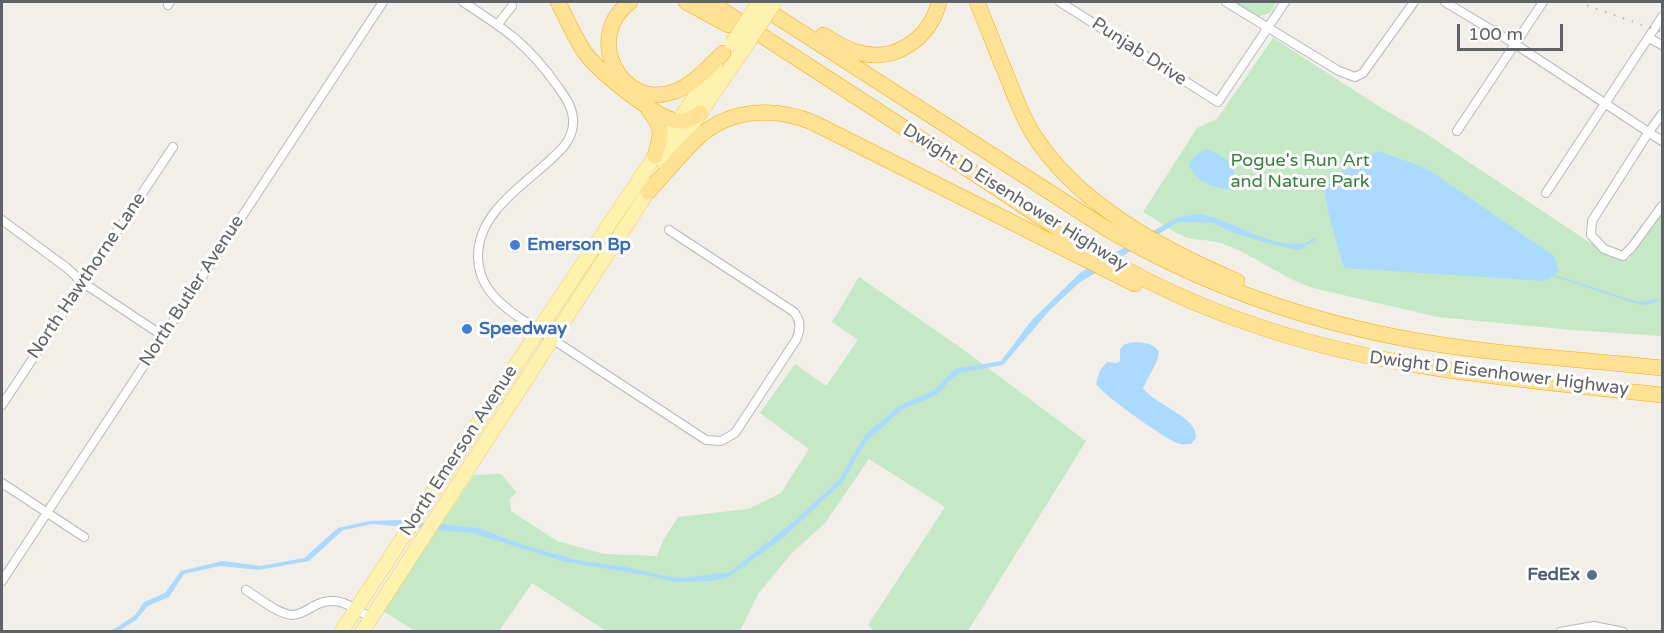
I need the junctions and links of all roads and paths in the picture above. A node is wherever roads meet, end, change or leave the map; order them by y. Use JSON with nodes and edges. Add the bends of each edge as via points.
{"nodes":[{"id":1,"x":383,"y":2,"type":"edge"},
{"id":2,"x":463,"y":2,"type":"edge"},
{"id":3,"x":558,"y":2,"type":"edge"},
{"id":4,"x":630,"y":2,"type":"edge"},
{"id":5,"x":686,"y":2,"type":"edge"},
{"id":6,"x":710,"y":2,"type":"edge"},
{"id":7,"x":754,"y":2,"type":"edge"},
{"id":8,"x":759,"y":2,"type":"edge"},
{"id":9,"x":775,"y":2,"type":"edge"},
{"id":10,"x":939,"y":2,"type":"edge"},
{"id":11,"x":977,"y":2,"type":"edge"},
{"id":12,"x":1060,"y":2,"type":"edge"},
{"id":13,"x":1226,"y":2,"type":"edge"},
{"id":14,"x":1285,"y":2,"type":"edge"},
{"id":15,"x":1414,"y":2,"type":"edge"},
{"id":16,"x":1445,"y":2,"type":"edge"},
{"id":17,"x":1543,"y":2,"type":"edge"},
{"id":18,"x":512,"y":6,"type":"dead end"},
{"id":19,"x":1662,"y":17,"type":"edge"},
{"id":20,"x":498,"y":24,"type":"junction"},
{"id":21,"x":1267,"y":28,"type":"junction"},
{"id":22,"x":1648,"y":38,"type":"junction"},
{"id":23,"x":1515,"y":44,"type":"junction"},
{"id":24,"x":1662,"y":45,"type":"edge"},
{"id":25,"x":733,"y":49,"type":"junction"},
{"id":26,"x":835,"y":83,"type":"junction"},
{"id":27,"x":644,"y":104,"type":"junction"},
{"id":28,"x":1605,"y":104,"type":"junction"},
{"id":29,"x":700,"y":113,"type":"junction"},
{"id":30,"x":1662,"y":114,"type":"edge"},
{"id":31,"x":678,"y":121,"type":"junction"},
{"id":32,"x":1457,"y":131,"type":"dead end"},
{"id":33,"x":1648,"y":133,"type":"junction"},
{"id":34,"x":1662,"y":141,"type":"edge"},
{"id":35,"x":173,"y":147,"type":"dead end"},
{"id":36,"x":655,"y":156,"type":"junction"},
{"id":37,"x":648,"y":192,"type":"junction"},
{"id":38,"x":1546,"y":193,"type":"dead end"},
{"id":39,"x":1662,"y":206,"type":"edge"},
{"id":40,"x":2,"y":220,"type":"edge"},
{"id":41,"x":669,"y":230,"type":"dead end"},
{"id":42,"x":1124,"y":274,"type":"junction"},
{"id":43,"x":82,"y":282,"type":"junction"},
{"id":44,"x":1358,"y":329,"type":"junction"},
{"id":45,"x":546,"y":335,"type":"junction"},
{"id":46,"x":163,"y":336,"type":"junction"},
{"id":47,"x":1662,"y":368,"type":"edge"},
{"id":48,"x":1662,"y":395,"type":"edge"},
{"id":49,"x":2,"y":405,"type":"edge"},
{"id":50,"x":2,"y":483,"type":"edge"},
{"id":51,"x":46,"y":513,"type":"junction"},
{"id":52,"x":84,"y":537,"type":"dead end"},
{"id":53,"x":2,"y":581,"type":"edge"},
{"id":54,"x":246,"y":590,"type":"dead end"},
{"id":55,"x":356,"y":609,"type":"junction"},
{"id":56,"x":371,"y":618,"type":"junction"},
{"id":57,"x":341,"y":632,"type":"edge"},
{"id":58,"x":362,"y":632,"type":"edge"},
{"id":59,"x":1560,"y":632,"type":"edge"},
{"id":60,"x":1623,"y":632,"type":"edge"}],
"edges":[{"from":1,"to":46,"type":"street","name":"North Butler Avenue"},
{"from":2,"to":20,"type":"street"},
{"from":3,"to":27,"type":"highway","via":[[583,50],[596,66]]},
{"from":4,"to":25,"type":"highway","via":[[613,20],[608,46],[616,70],[632,86],[654,94],[673,92]]},
{"from":5,"to":26,"type":"highway"},
{"from":6,"to":26,"type":"highway","name":"Dwight D Eisenhower Highway"},
{"from":7,"to":44,"type":"highway","name":"Dwight D Eisenhower Highway","via":[[1111,232],[1199,276],[1264,302]]},
{"from":8,"to":10,"type":"highway","via":[[848,49],[876,55],[895,52],[917,40],[932,21]]},
{"from":8,"to":25,"type":"main road","name":"North Emerson Avenue","bridge":true},
{"from":9,"to":25,"type":"main road","name":"North Emerson Avenue","bridge":true},
{"from":11,"to":44,"type":"highway","via":[[1029,127],[1059,170],[1080,190],[1127,223],[1229,278]]},
{"from":12,"to":21,"type":"street","name":"Punjab Drive","via":[[1218,102]]},
{"from":13,"to":21,"type":"street"},
{"from":14,"to":21,"type":"street"},
{"from":15,"to":21,"type":"street","via":[[1363,73],[1355,77]]},
{"from":16,"to":23,"type":"street"},
{"from":17,"to":23,"type":"street"},
{"from":18,"to":20,"type":"street"},
{"from":19,"to":22,"type":"street"},
{"from":20,"to":45,"type":"street","via":[[541,63],[569,103],[573,120],[566,144],[492,214],[478,246],[479,266],[489,291],[506,308]]},
{"from":22,"to":24,"type":"street"},
{"from":22,"to":28,"type":"street"},
{"from":23,"to":28,"type":"street"},
{"from":23,"to":32,"type":"street"},
{"from":25,"to":29,"type":"main road","name":"North Emerson Avenue"},
{"from":25,"to":31,"type":"main road","name":"North Emerson Avenue"},
{"from":26,"to":42,"type":"highway","name":"Dwight D Eisenhower Highway"},
{"from":27,"to":31,"type":"highway"},
{"from":27,"to":36,"type":"highway","via":[[660,127]]},
{"from":28,"to":33,"type":"street"},
{"from":28,"to":38,"type":"street"},
{"from":29,"to":31,"type":"highway","via":[[687,121]]},
{"from":29,"to":37,"type":"main road","name":"North Emerson Avenue"},
{"from":30,"to":33,"type":"street"},
{"from":31,"to":36,"type":"main road","name":"North Emerson Avenue"},
{"from":33,"to":34,"type":"street"},
{"from":33,"to":39,"type":"street","via":[[1592,221],[1591,235],[1604,249],[1623,256]]},
{"from":35,"to":43,"type":"street","name":"North Hawthorne Lane"},
{"from":36,"to":45,"type":"main road","name":"North Emerson Avenue"},
{"from":37,"to":42,"type":"highway","via":[[712,127],[751,113],[785,113],[814,123],[1072,253]]},
{"from":37,"to":45,"type":"main road","name":"North Emerson Avenue"},
{"from":40,"to":43,"type":"street"},
{"from":41,"to":45,"type":"street","via":[[794,312],[800,325],[796,340],[735,433],[721,441],[706,440]]},
{"from":42,"to":48,"type":"highway","name":"Dwight D Eisenhower Highway","via":[[1148,289],[1326,347],[1395,363]]},
{"from":43,"to":46,"type":"street"},
{"from":43,"to":49,"type":"street","name":"North Hawthorne Lane"},
{"from":44,"to":47,"type":"highway","name":"Dwight D Eisenhower Highway","via":[[1449,345]]},
{"from":45,"to":55,"type":"main road","name":"North Emerson Avenue"},
{"from":45,"to":56,"type":"main road","name":"North Emerson Avenue"},
{"from":46,"to":51,"type":"street","name":"North Butler Avenue"},
{"from":50,"to":51,"type":"street"},
{"from":51,"to":52,"type":"street"},
{"from":51,"to":53,"type":"street","name":"North Butler Avenue"},
{"from":54,"to":55,"type":"street","via":[[288,614],[333,600]]},
{"from":55,"to":56,"type":"street"},
{"from":55,"to":57,"type":"main road","name":"North Emerson Avenue"},
{"from":56,"to":58,"type":"main road","name":"North Emerson Avenue"},
{"from":59,"to":60,"type":"street","via":[[1594,626]]}]}
